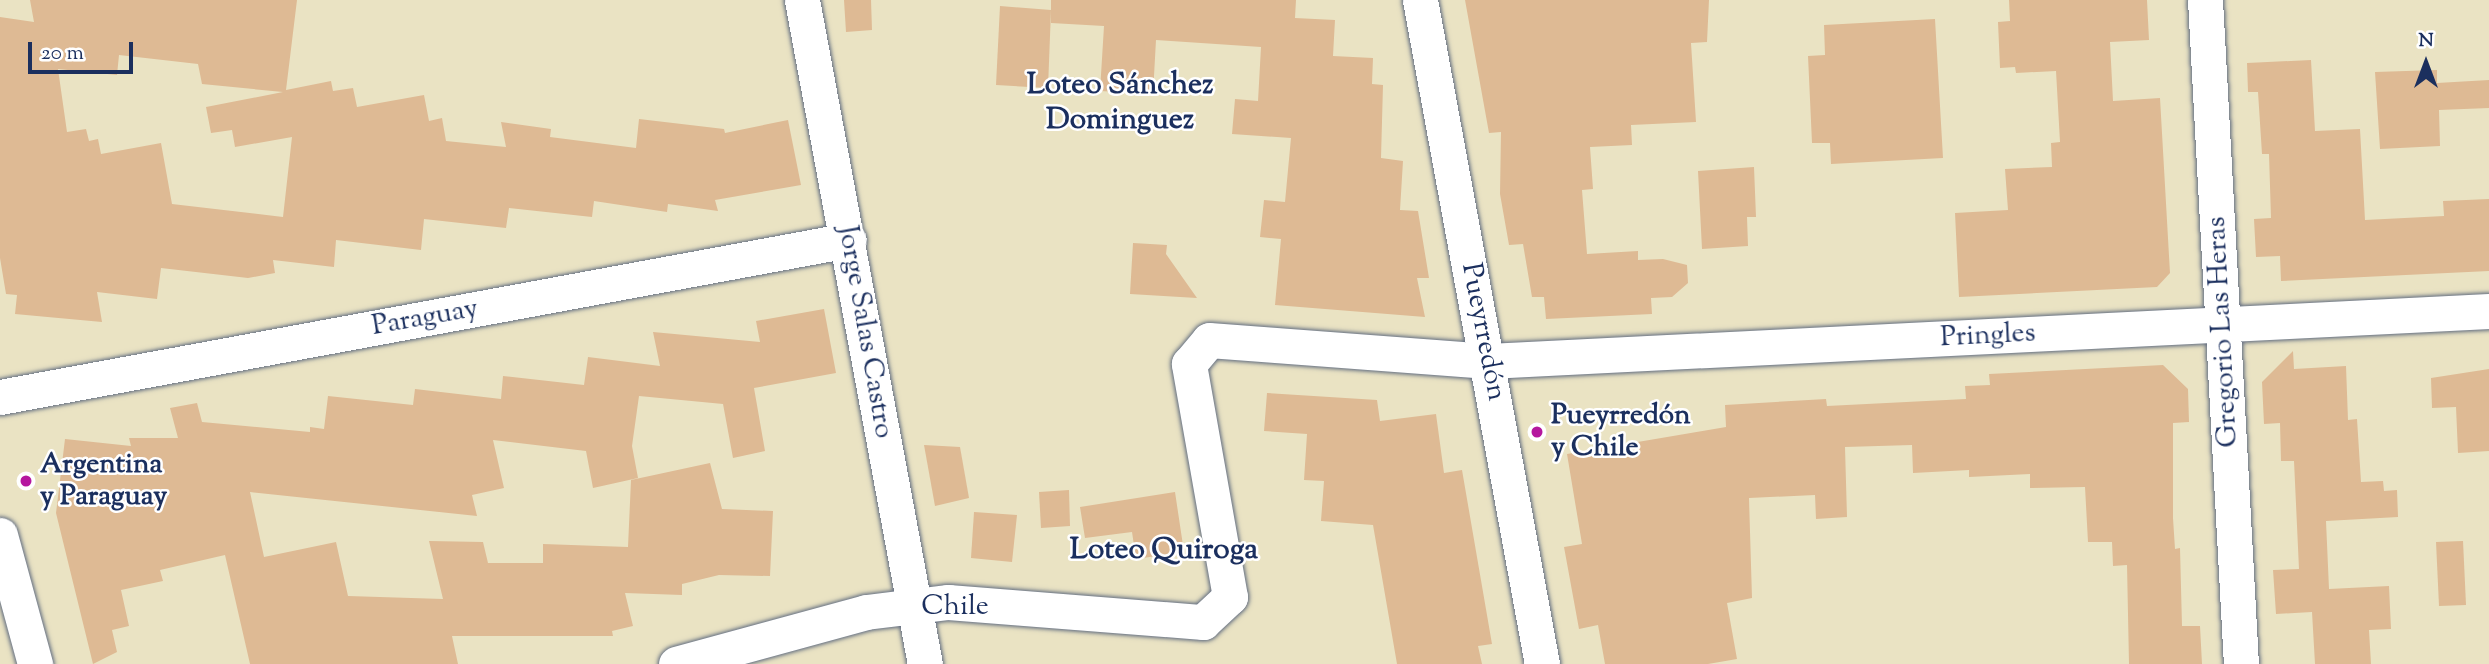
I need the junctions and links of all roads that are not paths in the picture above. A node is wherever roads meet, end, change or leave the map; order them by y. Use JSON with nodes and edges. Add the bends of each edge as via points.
{"nodes":[{"id":1,"x":802,"y":0,"type":"edge"},
{"id":2,"x":1420,"y":0,"type":"edge"},
{"id":3,"x":2205,"y":0,"type":"edge"},
{"id":4,"x":849,"y":240,"type":"junction"},
{"id":5,"x":2489,"y":311,"type":"edge"},
{"id":6,"x":2222,"y":324,"type":"junction"},
{"id":7,"x":1488,"y":361,"type":"junction"},
{"id":8,"x":0,"y":397,"type":"edge"},
{"id":9,"x":0,"y":535,"type":"edge"},
{"id":10,"x":914,"y":606,"type":"junction"},
{"id":11,"x":35,"y":664,"type":"edge"},
{"id":12,"x":676,"y":664,"type":"edge"},
{"id":13,"x":925,"y":664,"type":"edge"},
{"id":14,"x":1542,"y":664,"type":"edge"},
{"id":15,"x":2241,"y":664,"type":"edge"}],
"edges":[{"from":1,"to":4,"type":"street","name":"Jorge Salas Castro"},
{"from":2,"to":7,"type":"street","name":"Pueyrredón"},
{"from":3,"to":6,"type":"street","name":"Gregorio Las Heras"},
{"from":4,"to":8,"type":"street","name":"Paraguay"},
{"from":4,"to":10,"type":"street","name":"Jorge Salas Castro"},
{"from":5,"to":6,"type":"street","name":"Pringles"},
{"from":6,"to":7,"type":"street","name":"Pringles"},
{"from":6,"to":15,"type":"street","name":"Gregorio Las Heras"},
{"from":7,"to":10,"type":"street","name":"Chile","via":[[1209,340],[1189,364],[1230,597],[1203,622],[948,602]]},
{"from":7,"to":14,"type":"street","name":"Pueyrredón"},
{"from":9,"to":11,"type":"street"},
{"from":10,"to":12,"type":"street","name":"Chile","via":[[866,612]]},
{"from":10,"to":13,"type":"street","name":"Jorge Salas Castro"}]}
